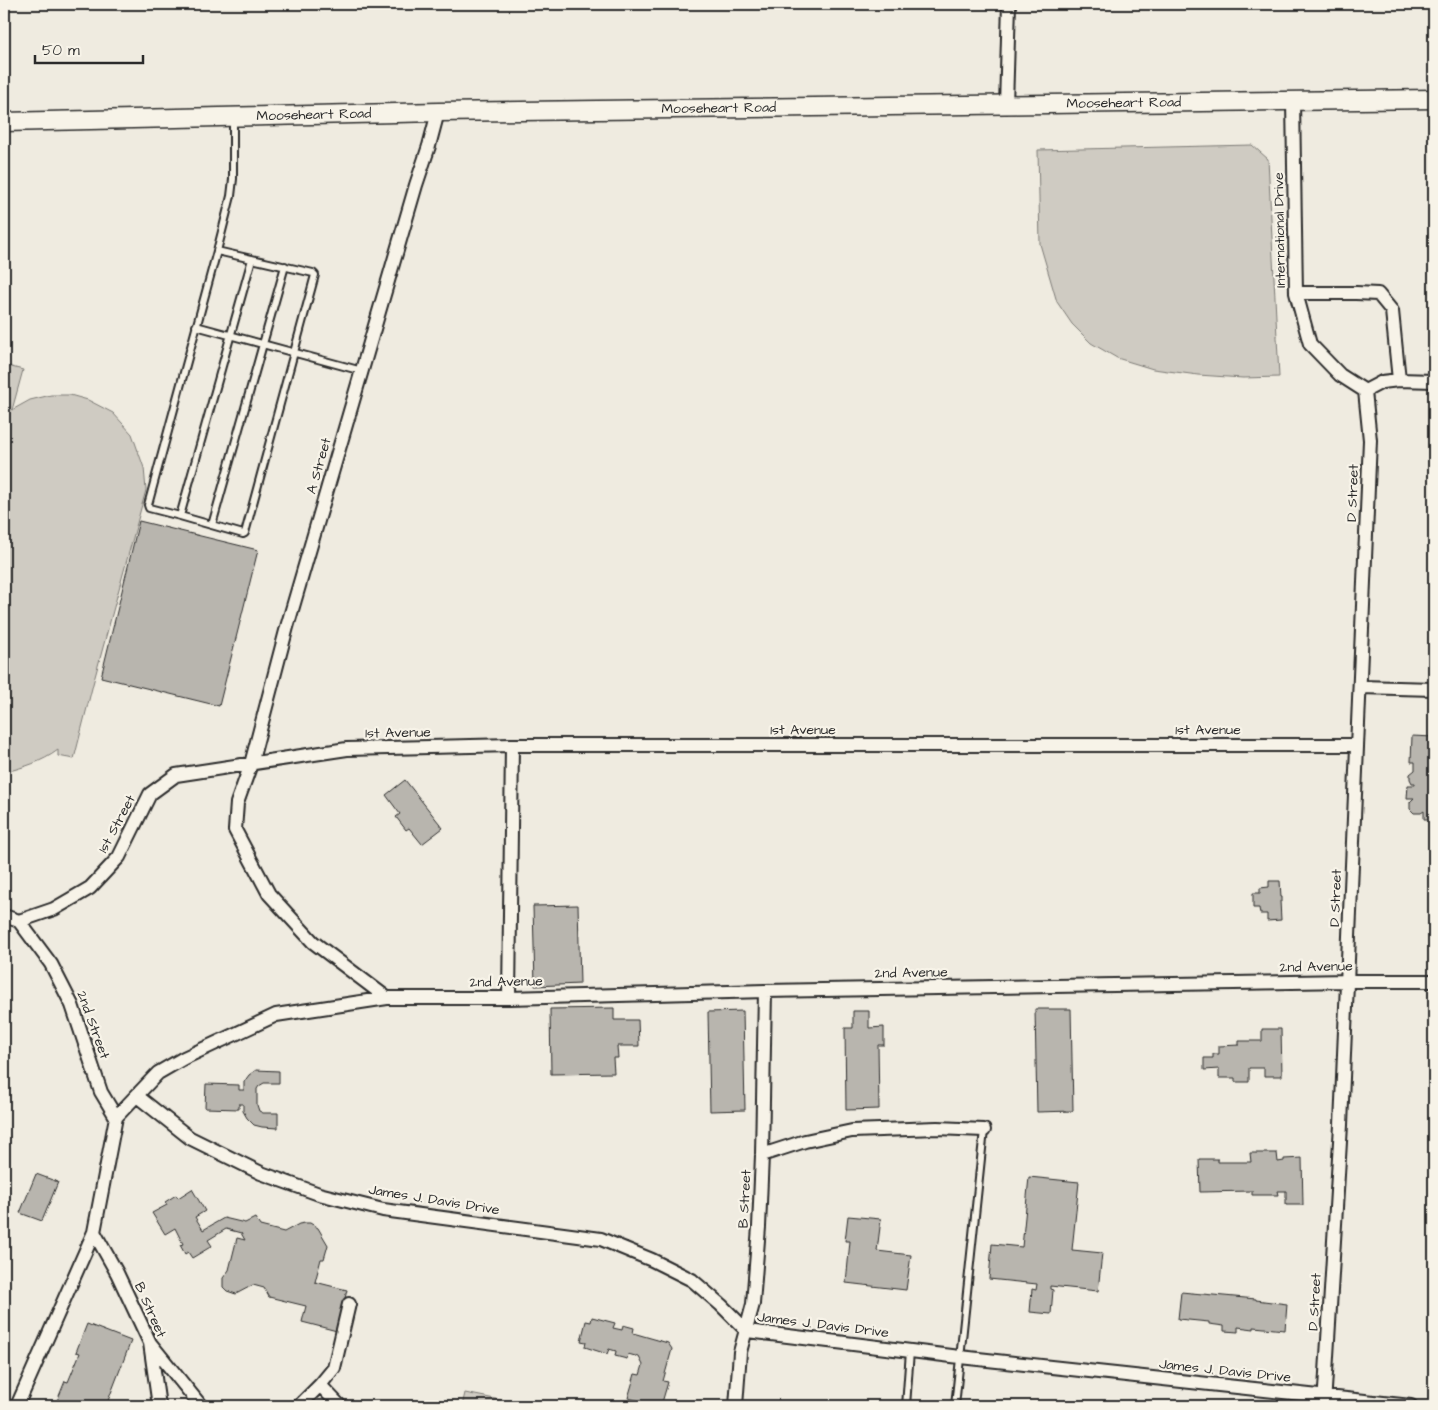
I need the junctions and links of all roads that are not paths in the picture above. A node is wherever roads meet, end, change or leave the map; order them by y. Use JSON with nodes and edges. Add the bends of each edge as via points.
{"nodes":[{"id":1,"x":1009,"y":4,"type":"edge"},
{"id":2,"x":1434,"y":99,"type":"edge"},
{"id":3,"x":1293,"y":101,"type":"junction"},
{"id":4,"x":1006,"y":105,"type":"junction"},
{"id":5,"x":438,"y":112,"type":"junction"},
{"id":6,"x":233,"y":116,"type":"junction"},
{"id":7,"x":4,"y":122,"type":"edge"},
{"id":8,"x":216,"y":251,"type":"junction"},
{"id":9,"x":252,"y":259,"type":"junction"},
{"id":10,"x":285,"y":266,"type":"junction"},
{"id":11,"x":1296,"y":293,"type":"junction"},
{"id":12,"x":196,"y":326,"type":"junction"},
{"id":13,"x":230,"y":336,"type":"junction"},
{"id":14,"x":263,"y":344,"type":"junction"},
{"id":15,"x":294,"y":353,"type":"junction"},
{"id":16,"x":362,"y":372,"type":"junction"},
{"id":17,"x":1399,"y":380,"type":"junction"},
{"id":18,"x":1434,"y":381,"type":"edge"},
{"id":19,"x":1365,"y":391,"type":"junction"},
{"id":20,"x":180,"y":516,"type":"junction"},
{"id":21,"x":212,"y":525,"type":"junction"},
{"id":22,"x":1360,"y":687,"type":"junction"},
{"id":23,"x":1434,"y":689,"type":"edge"},
{"id":24,"x":512,"y":745,"type":"junction"},
{"id":25,"x":1356,"y":745,"type":"junction"},
{"id":26,"x":251,"y":764,"type":"junction"},
{"id":27,"x":4,"y":916,"type":"edge"},
{"id":28,"x":19,"y":921,"type":"junction"},
{"id":29,"x":1347,"y":981,"type":"junction"},
{"id":30,"x":1434,"y":981,"type":"edge"},
{"id":31,"x":765,"y":991,"type":"junction"},
{"id":32,"x":387,"y":998,"type":"junction"},
{"id":33,"x":509,"y":998,"type":"junction"},
{"id":34,"x":137,"y":1096,"type":"junction"},
{"id":35,"x":116,"y":1117,"type":"junction"},
{"id":36,"x":984,"y":1130,"type":"joint"},
{"id":37,"x":762,"y":1155,"type":"junction"},
{"id":38,"x":94,"y":1232,"type":"junction"},
{"id":39,"x":349,"y":1304,"type":"dead end"},
{"id":40,"x":747,"y":1331,"type":"junction"},
{"id":41,"x":150,"y":1343,"type":"junction"},
{"id":42,"x":910,"y":1351,"type":"junction"},
{"id":43,"x":960,"y":1357,"type":"junction"},
{"id":44,"x":320,"y":1385,"type":"junction"},
{"id":45,"x":1324,"y":1402,"type":"edge"},
{"id":46,"x":17,"y":1406,"type":"edge"},
{"id":47,"x":159,"y":1406,"type":"edge"},
{"id":48,"x":201,"y":1406,"type":"edge"},
{"id":49,"x":299,"y":1406,"type":"edge"},
{"id":50,"x":340,"y":1406,"type":"edge"},
{"id":51,"x":736,"y":1406,"type":"edge"},
{"id":52,"x":906,"y":1406,"type":"edge"},
{"id":53,"x":955,"y":1406,"type":"edge"},
{"id":54,"x":1411,"y":1406,"type":"edge"}],
"edges":[{"from":1,"to":4,"type":"street"},
{"from":2,"to":3,"type":"main road","name":"Mooseheart Road"},
{"from":3,"to":4,"type":"main road","name":"Mooseheart Road"},
{"from":3,"to":11,"type":"street","name":"International Drive"},
{"from":4,"to":5,"type":"main road","name":"Mooseheart Road"},
{"from":5,"to":6,"type":"main road","name":"Mooseheart Road"},
{"from":5,"to":16,"type":"street","name":"A Street"},
{"from":6,"to":7,"type":"main road","name":"Mooseheart Road"},
{"from":6,"to":8,"type":"lane","via":[[231,196]]},
{"from":8,"to":9,"type":"lane"},
{"from":8,"to":12,"type":"lane"},
{"from":9,"to":10,"type":"lane"},
{"from":9,"to":13,"type":"lane"},
{"from":10,"to":14,"type":"lane"},
{"from":10,"to":15,"type":"lane","via":[[315,275]]},
{"from":11,"to":17,"type":"street","via":[[1378,294],[1392,311]]},
{"from":11,"to":19,"type":"street","name":"International Drive","via":[[1310,344],[1340,375]]},
{"from":12,"to":13,"type":"lane"},
{"from":12,"to":20,"type":"lane","via":[[148,505],[149,508]]},
{"from":13,"to":14,"type":"lane"},
{"from":13,"to":20,"type":"lane"},
{"from":14,"to":15,"type":"lane"},
{"from":14,"to":21,"type":"lane"},
{"from":15,"to":16,"type":"lane"},
{"from":15,"to":21,"type":"lane","via":[[245,533]]},
{"from":16,"to":26,"type":"street","name":"A Street","via":[[287,627]]},
{"from":17,"to":18,"type":"street"},
{"from":17,"to":19,"type":"street","via":[[1382,382]]},
{"from":19,"to":22,"type":"street","name":"D Street","via":[[1370,440]]},
{"from":20,"to":21,"type":"lane"},
{"from":22,"to":23,"type":"street"},
{"from":22,"to":25,"type":"street","name":"D Street"},
{"from":24,"to":25,"type":"street","name":"1st Avenue"},
{"from":24,"to":26,"type":"street","name":"1st Avenue","via":[[347,749]]},
{"from":24,"to":33,"type":"street"},
{"from":25,"to":29,"type":"street","name":"D Street"},
{"from":26,"to":28,"type":"street","name":"1st Street","via":[[176,775],[150,794],[119,857],[90,888],[54,909]]},
{"from":26,"to":32,"type":"street","name":"A Street","via":[[236,803],[235,830],[269,894],[313,942]]},
{"from":27,"to":28,"type":"street"},
{"from":28,"to":35,"type":"street","name":"2nd Street","via":[[51,964],[72,1005],[101,1092]]},
{"from":29,"to":30,"type":"street","name":"2nd Avenue"},
{"from":29,"to":31,"type":"street","name":"2nd Avenue"},
{"from":29,"to":45,"type":"street","name":"D Street"},
{"from":31,"to":33,"type":"street","name":"2nd Avenue"},
{"from":31,"to":37,"type":"street","name":"B Street"},
{"from":32,"to":33,"type":"street","name":"2nd Avenue"},
{"from":32,"to":34,"type":"street","name":"2nd Avenue","via":[[276,1015],[158,1073]]},
{"from":34,"to":35,"type":"street"},
{"from":34,"to":40,"type":"street","name":"James J. Davis Drive","via":[[190,1138],[261,1173],[319,1194],[384,1210],[602,1239],[692,1280]]},
{"from":35,"to":38,"type":"street"},
{"from":36,"to":37,"type":"street","via":[[852,1131]]},
{"from":36,"to":43,"type":"lane"},
{"from":37,"to":40,"type":"street","name":"B Street","via":[[753,1304]]},
{"from":38,"to":41,"type":"street","name":"B Street"},
{"from":38,"to":46,"type":"street"},
{"from":39,"to":44,"type":"street","via":[[334,1368]]},
{"from":40,"to":42,"type":"street","name":"James J. Davis Drive"},
{"from":40,"to":51,"type":"street","name":"B Street","via":[[740,1352]]},
{"from":41,"to":47,"type":"street","name":"B Street"},
{"from":41,"to":48,"type":"street"},
{"from":42,"to":43,"type":"street","name":"James J. Davis Drive"},
{"from":42,"to":52,"type":"lane"},
{"from":43,"to":45,"type":"street","name":"James J. Davis Drive"},
{"from":43,"to":53,"type":"lane"},
{"from":44,"to":49,"type":"street"},
{"from":44,"to":50,"type":"street"},
{"from":45,"to":54,"type":"street","name":"James J. Davis Drive"}]}
